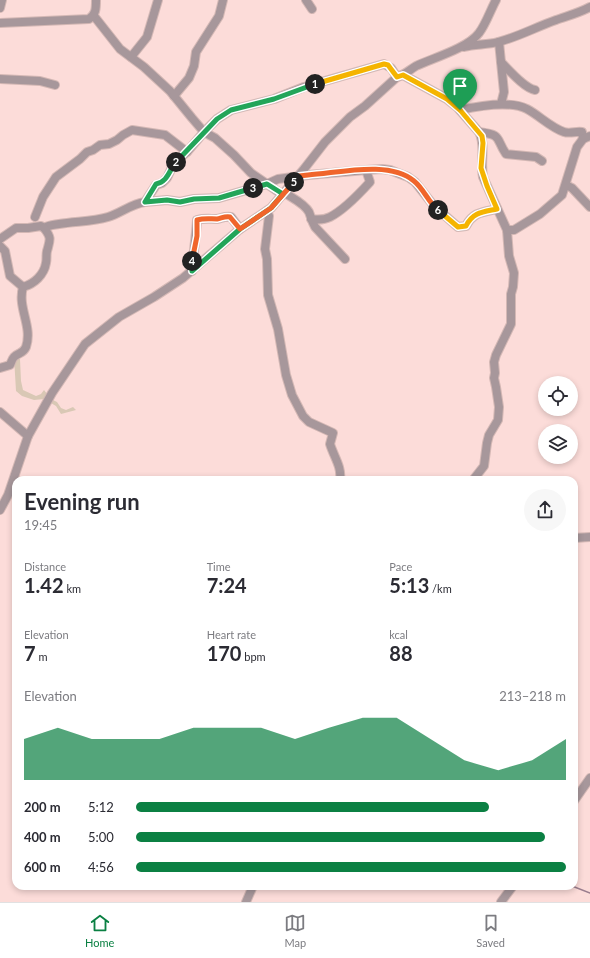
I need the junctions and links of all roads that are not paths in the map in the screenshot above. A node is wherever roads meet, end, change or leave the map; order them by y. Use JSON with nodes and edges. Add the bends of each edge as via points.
{"nodes":[{"id":1,"x":2,"y":0,"type":"edge"},
{"id":2,"x":96,"y":0,"type":"edge"},
{"id":3,"x":158,"y":0,"type":"edge"},
{"id":4,"x":223,"y":0,"type":"edge"},
{"id":5,"x":306,"y":0,"type":"edge"},
{"id":6,"x":496,"y":0,"type":"edge"},
{"id":7,"x":590,"y":7,"type":"edge"},
{"id":8,"x":0,"y":8,"type":"edge"},
{"id":9,"x":312,"y":9,"type":"dead end"},
{"id":10,"x":94,"y":16,"type":"junction"},
{"id":11,"x":0,"y":23,"type":"edge"},
{"id":12,"x":478,"y":33,"type":"junction"},
{"id":13,"x":498,"y":42,"type":"junction"},
{"id":14,"x":486,"y":45,"type":"junction"},
{"id":15,"x":457,"y":48,"type":"junction"},
{"id":16,"x":131,"y":57,"type":"junction"},
{"id":17,"x":501,"y":62,"type":"junction"},
{"id":18,"x":400,"y":76,"type":"junction"},
{"id":19,"x":0,"y":79,"type":"edge"},
{"id":20,"x":55,"y":85,"type":"dead end"},
{"id":21,"x":535,"y":90,"type":"dead end"},
{"id":22,"x":174,"y":96,"type":"junction"},
{"id":23,"x":501,"y":104,"type":"junction"},
{"id":24,"x":460,"y":110,"type":"junction"},
{"id":25,"x":204,"y":132,"type":"junction"},
{"id":26,"x":479,"y":132,"type":"junction"},
{"id":27,"x":586,"y":137,"type":"edge"},
{"id":28,"x":186,"y":152,"type":"junction"},
{"id":29,"x":542,"y":161,"type":"dead end"},
{"id":30,"x":366,"y":170,"type":"junction"},
{"id":31,"x":299,"y":176,"type":"junction"},
{"id":32,"x":267,"y":184,"type":"junction"},
{"id":33,"x":566,"y":185,"type":"junction"},
{"id":34,"x":284,"y":194,"type":"junction"},
{"id":35,"x":145,"y":202,"type":"junction"},
{"id":36,"x":590,"y":207,"type":"edge"},
{"id":37,"x":497,"y":209,"type":"junction"},
{"id":38,"x":267,"y":211,"type":"junction"},
{"id":39,"x":35,"y":217,"type":"dead end"},
{"id":40,"x":311,"y":219,"type":"junction"},
{"id":41,"x":44,"y":228,"type":"junction"},
{"id":42,"x":240,"y":229,"type":"junction"},
{"id":43,"x":507,"y":230,"type":"junction"},
{"id":44,"x":0,"y":239,"type":"edge"},
{"id":45,"x":0,"y":246,"type":"edge"},
{"id":46,"x":345,"y":259,"type":"dead end"},
{"id":47,"x":192,"y":271,"type":"junction"},
{"id":48,"x":24,"y":288,"type":"junction"},
{"id":49,"x":0,"y":368,"type":"edge"},
{"id":50,"x":0,"y":412,"type":"edge"},
{"id":51,"x":28,"y":436,"type":"junction"},
{"id":52,"x":14,"y":476,"type":"edge"},
{"id":53,"x":341,"y":476,"type":"edge"},
{"id":54,"x":476,"y":476,"type":"edge"},
{"id":55,"x":12,"y":483,"type":"edge"},
{"id":56,"x":0,"y":510,"type":"edge"},
{"id":57,"x":590,"y":536,"type":"edge"},
{"id":58,"x":578,"y":538,"type":"edge"},
{"id":59,"x":590,"y":778,"type":"edge"},
{"id":60,"x":578,"y":795,"type":"edge"},
{"id":61,"x":251,"y":890,"type":"edge"},
{"id":62,"x":510,"y":890,"type":"edge"},
{"id":63,"x":246,"y":902,"type":"edge"},
{"id":64,"x":501,"y":902,"type":"edge"}],
"edges":[{"from":1,"to":8,"type":"street"},
{"from":2,"to":10,"type":"street"},
{"from":3,"to":16,"type":"street","via":[[147,37]]},
{"from":4,"to":22,"type":"street","via":[[219,16],[196,52],[189,78]]},
{"from":5,"to":9,"type":"street"},
{"from":6,"to":12,"type":"street"},
{"from":7,"to":13,"type":"street"},
{"from":10,"to":11,"type":"street","via":[[82,20]]},
{"from":10,"to":16,"type":"street","via":[[120,49]]},
{"from":12,"to":14,"type":"street","via":[[482,43]]},
{"from":12,"to":15,"type":"street"},
{"from":13,"to":14,"type":"street"},
{"from":13,"to":17,"type":"street"},
{"from":14,"to":15,"type":"street"},
{"from":15,"to":18,"type":"street"},
{"from":16,"to":22,"type":"street"},
{"from":17,"to":21,"type":"street","via":[[523,83]]},
{"from":17,"to":23,"type":"street","via":[[504,92]]},
{"from":18,"to":24,"type":"street","via":[[447,99]]},
{"from":18,"to":25,"type":"street","via":[[384,64],[231,110]]},
{"from":18,"to":31,"type":"street","via":[[350,117],[325,142]]},
{"from":19,"to":20,"type":"street"},
{"from":22,"to":25,"type":"street"},
{"from":23,"to":24,"type":"street"},
{"from":23,"to":27,"type":"street","via":[[526,109],[556,129],[572,133],[582,132]]},
{"from":24,"to":26,"type":"street"},
{"from":25,"to":28,"type":"street"},
{"from":25,"to":32,"type":"street","via":[[215,138]]},
{"from":26,"to":29,"type":"street","via":[[491,133],[498,137],[506,154],[536,157]]},
{"from":26,"to":37,"type":"street","via":[[483,143],[481,168]]},
{"from":27,"to":33,"type":"street","via":[[577,147]]},
{"from":28,"to":35,"type":"street","via":[[174,163],[162,183],[156,184]]},
{"from":28,"to":39,"type":"street","via":[[165,135],[132,130],[109,144],[100,145],[87,152],[56,177],[43,197]]},
{"from":30,"to":31,"type":"street"},
{"from":30,"to":37,"type":"street","via":[[390,170],[408,177],[434,206],[458,227],[466,226],[472,216]]},
{"from":30,"to":40,"type":"street","via":[[370,182],[339,211],[319,220]]},
{"from":31,"to":32,"type":"street","via":[[278,179]]},
{"from":31,"to":34,"type":"street"},
{"from":32,"to":34,"type":"street"},
{"from":32,"to":35,"type":"street","via":[[219,198]]},
{"from":33,"to":36,"type":"street"},
{"from":33,"to":43,"type":"street","via":[[562,196],[540,214],[514,230]]},
{"from":34,"to":38,"type":"street"},
{"from":34,"to":40,"type":"street","via":[[305,207]]},
{"from":35,"to":41,"type":"street","via":[[134,204],[107,217],[48,225]]},
{"from":37,"to":43,"type":"street"},
{"from":38,"to":42,"type":"street"},
{"from":38,"to":53,"type":"street","via":[[269,216],[265,249],[268,295],[278,329],[286,375],[292,395],[303,416],[309,422],[333,433],[330,444]]},
{"from":40,"to":46,"type":"street","via":[[315,227]]},
{"from":41,"to":44,"type":"street","via":[[16,228]]},
{"from":41,"to":48,"type":"street","via":[[49,234],[50,244],[45,269],[31,285]]},
{"from":42,"to":47,"type":"street"},
{"from":42,"to":47,"type":"street","via":[[226,216],[219,219],[197,220]]},
{"from":43,"to":54,"type":"street","via":[[509,256],[514,273],[511,324],[494,362],[498,420],[487,443],[484,466]]},
{"from":45,"to":48,"type":"street","via":[[5,251],[10,276]]},
{"from":47,"to":51,"type":"street","via":[[158,295],[119,317],[85,344],[52,393]]},
{"from":48,"to":49,"type":"street","via":[[22,307],[28,327],[26,346],[22,353],[14,357],[10,365]]},
{"from":50,"to":51,"type":"street"},
{"from":51,"to":52,"type":"street"},
{"from":55,"to":56,"type":"street"},
{"from":57,"to":58,"type":"street"},
{"from":59,"to":60,"type":"street"},
{"from":61,"to":63,"type":"street"},
{"from":62,"to":64,"type":"street"}]}
